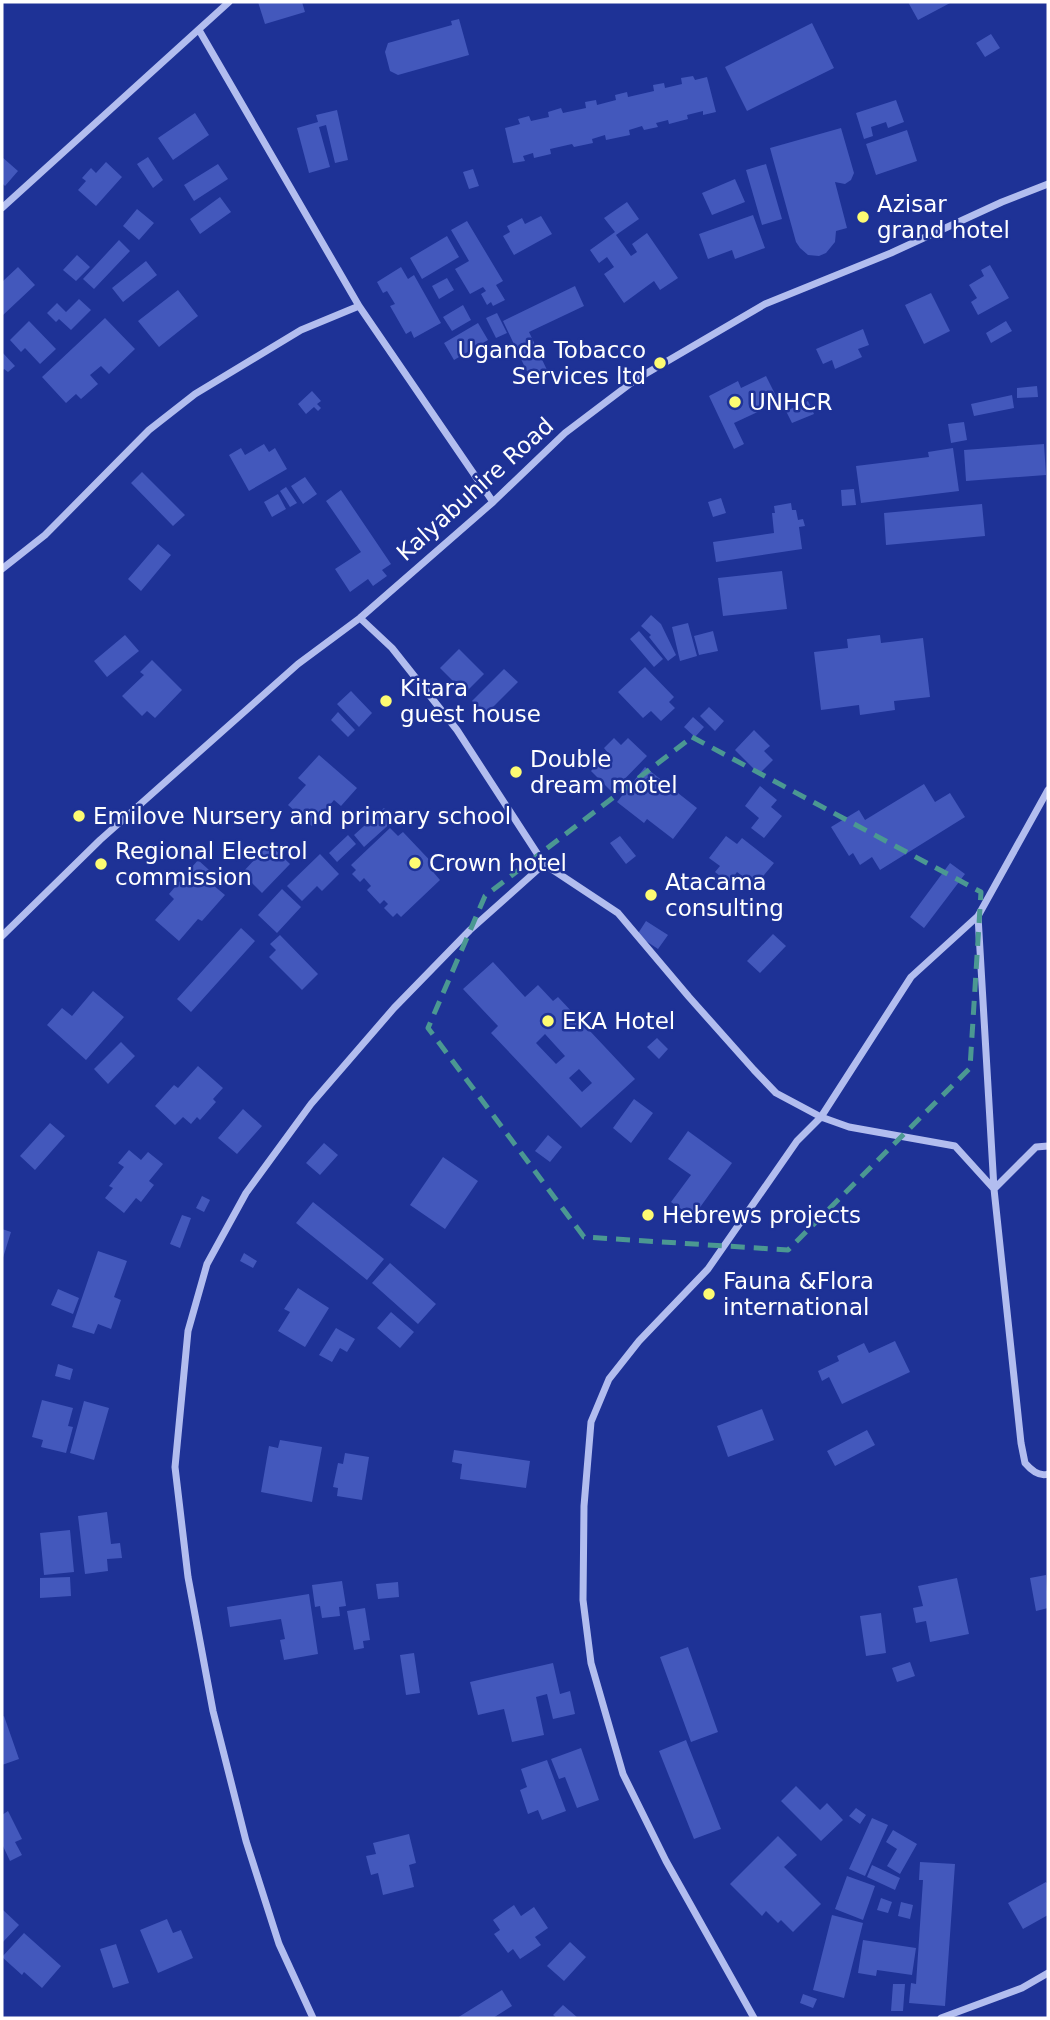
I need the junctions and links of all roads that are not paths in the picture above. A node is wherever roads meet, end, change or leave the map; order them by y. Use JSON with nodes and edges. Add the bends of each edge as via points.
{"nodes":[{"id":1,"x":229,"y":2,"type":"edge"},
{"id":2,"x":200,"y":30,"type":"junction"},
{"id":3,"x":1048,"y":184,"type":"edge"},
{"id":4,"x":2,"y":208,"type":"edge"},
{"id":5,"x":359,"y":306,"type":"junction"},
{"id":6,"x":493,"y":502,"type":"junction"},
{"id":7,"x":2,"y":569,"type":"edge"},
{"id":8,"x":360,"y":618,"type":"junction"},
{"id":9,"x":1048,"y":790,"type":"edge"},
{"id":10,"x":544,"y":864,"type":"junction"},
{"id":11,"x":978,"y":916,"type":"junction"},
{"id":12,"x":2,"y":936,"type":"edge"},
{"id":13,"x":821,"y":1117,"type":"junction"},
{"id":14,"x":1048,"y":1146,"type":"edge"},
{"id":15,"x":994,"y":1189,"type":"junction"},
{"id":16,"x":1048,"y":1474,"type":"edge"},
{"id":17,"x":1048,"y":1973,"type":"edge"},
{"id":18,"x":313,"y":2018,"type":"edge"},
{"id":19,"x":754,"y":2018,"type":"edge"},
{"id":20,"x":941,"y":2018,"type":"edge"}],
"edges":[{"from":1,"to":2,"type":"street"},
{"from":2,"to":4,"type":"street"},
{"from":2,"to":5,"type":"street"},
{"from":3,"to":6,"type":"street","name":"Kalyabuhire Road","via":[[765,304],[635,380],[565,433]]},
{"from":5,"to":6,"type":"street"},
{"from":5,"to":7,"type":"street","via":[[301,330],[195,394],[149,430],[45,535]]},
{"from":6,"to":8,"type":"street","name":"Kalyabuhire Road"},
{"from":8,"to":10,"type":"street","via":[[392,648],[457,730]]},
{"from":8,"to":12,"type":"street","name":"Kalyabuhire Road","via":[[298,664],[131,812]]},
{"from":9,"to":11,"type":"street"},
{"from":10,"to":13,"type":"street","via":[[618,913],[761,1078],[776,1093]]},
{"from":10,"to":18,"type":"street","via":[[470,930],[394,1008],[311,1104],[246,1193],[207,1264],[188,1331],[175,1467],[188,1577],[213,1712],[246,1841],[279,1944]]},
{"from":11,"to":13,"type":"street","via":[[911,977]]},
{"from":11,"to":15,"type":"street"},
{"from":13,"to":15,"type":"street","via":[[849,1127],[955,1146]]},
{"from":13,"to":19,"type":"street","via":[[797,1141],[708,1269],[609,1379],[590,1422],[583,1600],[591,1663],[623,1774]]},
{"from":14,"to":15,"type":"street","via":[[1036,1147]]},
{"from":15,"to":16,"type":"street","via":[[1020,1443],[1025,1464],[1039,1474]]},
{"from":17,"to":20,"type":"street","via":[[1022,1988]]}]}
